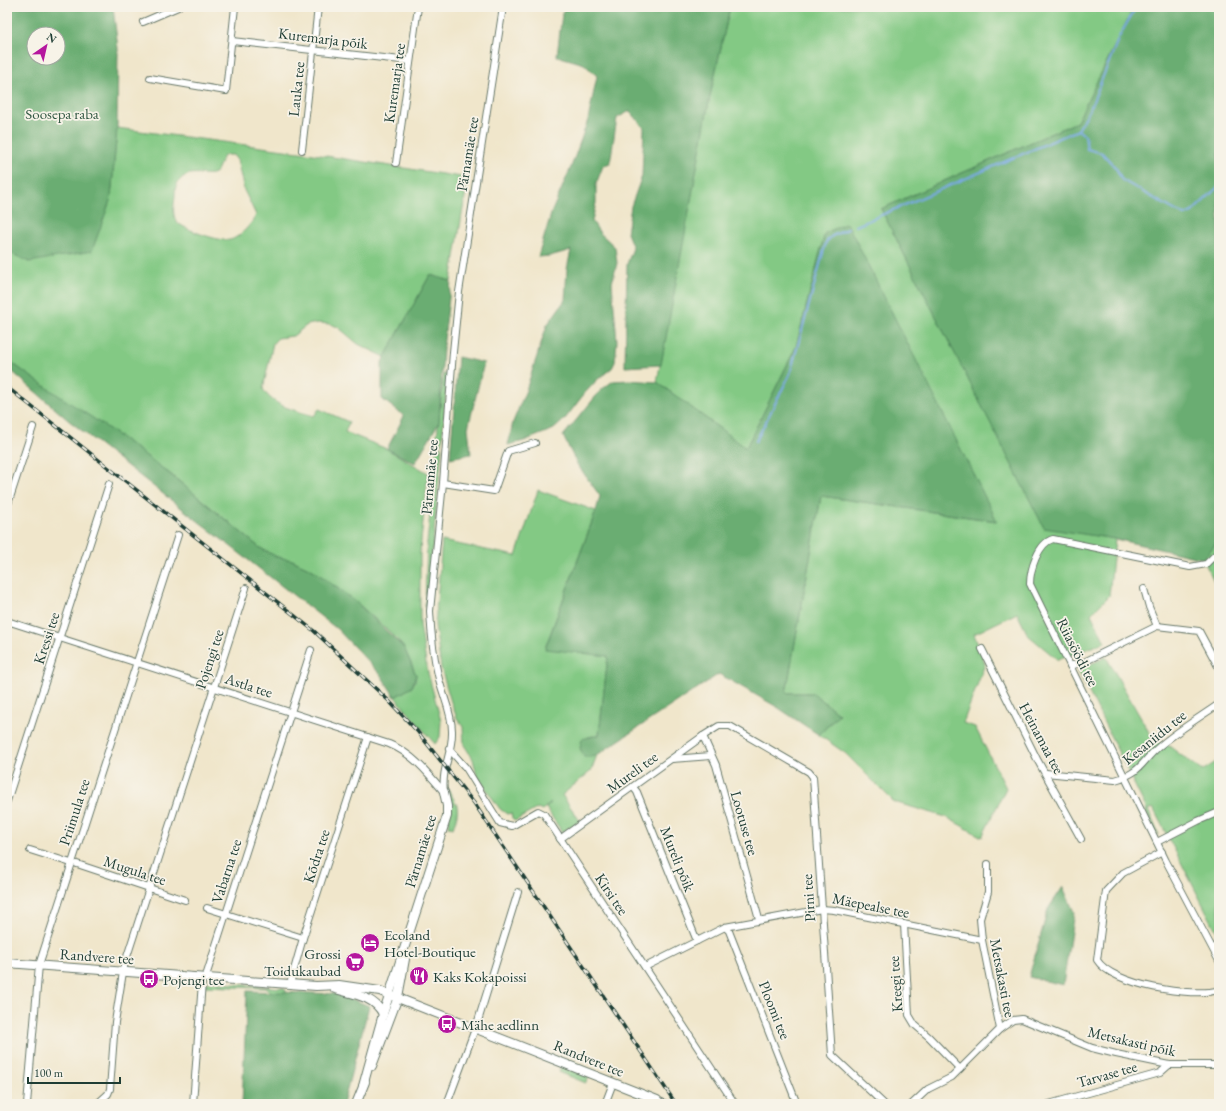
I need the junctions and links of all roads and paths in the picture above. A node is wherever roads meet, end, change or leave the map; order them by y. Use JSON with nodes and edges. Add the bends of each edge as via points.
{"nodes":[{"id":1,"x":178,"y":7,"type":"edge"},
{"id":2,"x":236,"y":7,"type":"edge"},
{"id":3,"x":318,"y":7,"type":"edge"},
{"id":4,"x":418,"y":7,"type":"edge"},
{"id":5,"x":503,"y":7,"type":"edge"},
{"id":6,"x":143,"y":22,"type":"dead end"},
{"id":7,"x":232,"y":41,"type":"junction"},
{"id":8,"x":313,"y":50,"type":"junction"},
{"id":9,"x":410,"y":61,"type":"junction"},
{"id":10,"x":150,"y":78,"type":"dead end"},
{"id":11,"x":302,"y":150,"type":"dead end"},
{"id":12,"x":396,"y":163,"type":"dead end"},
{"id":13,"x":33,"y":427,"type":"dead end"},
{"id":14,"x":535,"y":443,"type":"dead end"},
{"id":15,"x":443,"y":483,"type":"junction"},
{"id":16,"x":109,"y":484,"type":"dead end"},
{"id":17,"x":7,"y":507,"type":"edge"},
{"id":18,"x":178,"y":535,"type":"dead end"},
{"id":19,"x":1219,"y":551,"type":"edge"},
{"id":20,"x":246,"y":588,"type":"dead end"},
{"id":21,"x":1144,"y":589,"type":"dead end"},
{"id":22,"x":7,"y":621,"type":"edge"},
{"id":23,"x":1157,"y":626,"type":"junction"},
{"id":24,"x":60,"y":638,"type":"junction"},
{"id":25,"x":982,"y":649,"type":"dead end"},
{"id":26,"x":311,"y":650,"type":"dead end"},
{"id":27,"x":136,"y":663,"type":"junction"},
{"id":28,"x":1070,"y":666,"type":"junction"},
{"id":29,"x":1219,"y":668,"type":"edge"},
{"id":30,"x":213,"y":688,"type":"junction"},
{"id":31,"x":1219,"y":704,"type":"edge"},
{"id":32,"x":291,"y":712,"type":"junction"},
{"id":33,"x":720,"y":726,"type":"joint"},
{"id":34,"x":703,"y":736,"type":"junction"},
{"id":35,"x":368,"y":737,"type":"junction"},
{"id":36,"x":449,"y":749,"type":"junction"},
{"id":37,"x":711,"y":756,"type":"junction"},
{"id":38,"x":672,"y":759,"type":"junction"},
{"id":39,"x":1046,"y":773,"type":"junction"},
{"id":40,"x":1126,"y":777,"type":"junction"},
{"id":41,"x":633,"y":787,"type":"junction"},
{"id":42,"x":444,"y":792,"type":"junction"},
{"id":43,"x":7,"y":801,"type":"edge"},
{"id":44,"x":1219,"y":812,"type":"edge"},
{"id":45,"x":1081,"y":839,"type":"dead end"},
{"id":46,"x":560,"y":840,"type":"junction"},
{"id":47,"x":1157,"y":842,"type":"junction"},
{"id":48,"x":30,"y":850,"type":"dead end"},
{"id":49,"x":1162,"y":852,"type":"junction"},
{"id":50,"x":74,"y":863,"type":"junction"},
{"id":51,"x":988,"y":864,"type":"dead end"},
{"id":52,"x":149,"y":888,"type":"junction"},
{"id":53,"x":518,"y":892,"type":"dead end"},
{"id":54,"x":184,"y":900,"type":"dead end"},
{"id":55,"x":208,"y":908,"type":"dead end"},
{"id":56,"x":822,"y":909,"type":"junction"},
{"id":57,"x":226,"y":914,"type":"junction"},
{"id":58,"x":759,"y":919,"type":"junction"},
{"id":59,"x":904,"y":924,"type":"junction"},
{"id":60,"x":725,"y":926,"type":"junction"},
{"id":61,"x":303,"y":938,"type":"junction"},
{"id":62,"x":982,"y":940,"type":"junction"},
{"id":63,"x":697,"y":941,"type":"junction"},
{"id":64,"x":1219,"y":961,"type":"edge"},
{"id":65,"x":7,"y":963,"type":"edge"},
{"id":66,"x":39,"y":965,"type":"junction"},
{"id":67,"x":645,"y":967,"type":"junction"},
{"id":68,"x":122,"y":972,"type":"junction"},
{"id":69,"x":205,"y":978,"type":"junction"},
{"id":70,"x":290,"y":984,"type":"junction"},
{"id":71,"x":328,"y":987,"type":"junction"},
{"id":72,"x":1219,"y":990,"type":"edge"},
{"id":73,"x":393,"y":996,"type":"junction"},
{"id":74,"x":383,"y":1014,"type":"junction"},
{"id":75,"x":475,"y":1028,"type":"junction"},
{"id":76,"x":1000,"y":1030,"type":"junction"},
{"id":77,"x":1168,"y":1065,"type":"junction"},
{"id":78,"x":1219,"y":1065,"type":"edge"},
{"id":79,"x":960,"y":1069,"type":"junction"},
{"id":80,"x":613,"y":1083,"type":"junction"},
{"id":81,"x":363,"y":1086,"type":"junction"},
{"id":82,"x":657,"y":1100,"type":"joint"},
{"id":83,"x":27,"y":1104,"type":"edge"},
{"id":84,"x":96,"y":1104,"type":"edge"},
{"id":85,"x":192,"y":1104,"type":"edge"},
{"id":86,"x":356,"y":1104,"type":"edge"},
{"id":87,"x":447,"y":1104,"type":"edge"},
{"id":88,"x":605,"y":1104,"type":"edge"},
{"id":89,"x":666,"y":1104,"type":"edge"},
{"id":90,"x":735,"y":1104,"type":"edge"},
{"id":91,"x":797,"y":1104,"type":"edge"},
{"id":92,"x":884,"y":1104,"type":"edge"},
{"id":93,"x":912,"y":1104,"type":"edge"},
{"id":94,"x":1049,"y":1104,"type":"edge"}],
"edges":[{"from":1,"to":6,"type":"street"},
{"from":2,"to":7,"type":"street"},
{"from":3,"to":8,"type":"street","name":"Lauka tee"},
{"from":4,"to":9,"type":"street","name":"Kuremarja tee"},
{"from":5,"to":15,"type":"street","name":"Pärnamäe tee","via":[[459,292]]},
{"from":7,"to":8,"type":"street","name":"Kuremarja põik"},
{"from":7,"to":10,"type":"street","via":[[226,91]]},
{"from":8,"to":9,"type":"street","name":"Kuremarja põik"},
{"from":8,"to":11,"type":"street","name":"Lauka tee"},
{"from":9,"to":12,"type":"street","name":"Kuremarja tee"},
{"from":13,"to":17,"type":"street"},
{"from":14,"to":15,"type":"street","via":[[508,451],[494,491]]},
{"from":15,"to":36,"type":"street","name":"Pärnamäe tee","via":[[430,611],[438,675],[450,716],[452,731]]},
{"from":16,"to":24,"type":"street","name":"Kressi tee"},
{"from":18,"to":27,"type":"street","name":"Priimula tee"},
{"from":19,"to":28,"type":"street","name":"Riiasöödi tee","via":[[1206,564],[1190,567],[1059,539],[1050,540],[1042,547],[1031,574],[1030,584]]},
{"from":20,"to":30,"type":"street","name":"Pojengi tee"},
{"from":21,"to":23,"type":"street"},
{"from":22,"to":24,"type":"street","name":"Astla tee"},
{"from":23,"to":28,"type":"street","via":[[1084,662]]},
{"from":23,"to":29,"type":"street","via":[[1199,631]]},
{"from":24,"to":27,"type":"street","name":"Astla tee"},
{"from":24,"to":43,"type":"street","name":"Kressi tee"},
{"from":25,"to":39,"type":"street","name":"Heinamaa tee"},
{"from":26,"to":32,"type":"street","name":"Vabarna tee"},
{"from":27,"to":30,"type":"street","name":"Astla tee"},
{"from":27,"to":50,"type":"street","name":"Priimula tee"},
{"from":28,"to":40,"type":"street","name":"Riiasöödi tee"},
{"from":30,"to":32,"type":"street","name":"Astla tee"},
{"from":30,"to":52,"type":"street","name":"Pojengi tee"},
{"from":31,"to":40,"type":"street","name":"Kesaniidu tee","via":[[1160,745],[1137,771]]},
{"from":32,"to":35,"type":"street","name":"Astla tee"},
{"from":32,"to":57,"type":"street","name":"Vabarna tee"},
{"from":33,"to":34,"type":"street","name":"Mureli tee"},
{"from":33,"to":56,"type":"street","name":"Pirni tee","via":[[730,726],[803,768],[813,777]]},
{"from":34,"to":37,"type":"street","name":"Lootuse tee"},
{"from":34,"to":38,"type":"street","name":"Mureli tee"},
{"from":35,"to":42,"type":"street","name":"Astla tee","via":[[404,751]]},
{"from":35,"to":61,"type":"street","name":"Kõdra tee"},
{"from":36,"to":42,"type":"street","name":"Pärnamäe tee","via":[[445,764]]},
{"from":36,"to":46,"type":"street","name":"Kirsi tee","via":[[466,768],[500,823],[514,826],[540,812]]},
{"from":37,"to":38,"type":"street"},
{"from":37,"to":58,"type":"street","name":"Lootuse tee"},
{"from":38,"to":41,"type":"street","name":"Mureli tee"},
{"from":39,"to":40,"type":"street","via":[[1115,780]]},
{"from":39,"to":45,"type":"street","name":"Heinamaa tee"},
{"from":40,"to":47,"type":"street","name":"Riiasöödi tee"},
{"from":41,"to":46,"type":"street","name":"Mureli tee"},
{"from":41,"to":63,"type":"street","name":"Mureli põik"},
{"from":42,"to":73,"type":"main road","name":"Pärnamäe tee","via":[[447,816],[407,942]]},
{"from":44,"to":47,"type":"street"},
{"from":46,"to":67,"type":"street","name":"Kirsi tee"},
{"from":47,"to":49,"type":"street","name":"Riiasöödi tee"},
{"from":48,"to":50,"type":"street","name":"Mugula tee"},
{"from":49,"to":64,"type":"street","name":"Riiasöödi tee"},
{"from":49,"to":72,"type":"street","via":[[1123,873],[1106,891],[1097,960],[1101,967],[1110,972],[1151,986],[1194,993]]},
{"from":50,"to":52,"type":"street","name":"Mugula tee"},
{"from":50,"to":66,"type":"street","name":"Priimula tee"},
{"from":51,"to":62,"type":"street","name":"Metsakasti tee","via":[[988,892],[980,919]]},
{"from":52,"to":54,"type":"street","name":"Mugula tee"},
{"from":52,"to":68,"type":"street","name":"Pojengi tee"},
{"from":53,"to":75,"type":"street"},
{"from":55,"to":57,"type":"street"},
{"from":56,"to":58,"type":"street","name":"Mäepealse tee"},
{"from":56,"to":59,"type":"street","name":"Mäepealse tee"},
{"from":56,"to":92,"type":"street","name":"Pirni tee","via":[[832,1055]]},
{"from":57,"to":61,"type":"street"},
{"from":57,"to":69,"type":"street","name":"Vabarna tee"},
{"from":58,"to":60,"type":"street","name":"Mäepealse tee"},
{"from":59,"to":62,"type":"street","name":"Mäepealse tee"},
{"from":59,"to":79,"type":"street","name":"Kreegi tee","via":[[908,1015]]},
{"from":60,"to":63,"type":"street","name":"Mäepealse tee"},
{"from":60,"to":91,"type":"street","name":"Ploomi tee"},
{"from":61,"to":70,"type":"street","name":"Kõdra tee"},
{"from":62,"to":76,"type":"street","name":"Metsakasti tee"},
{"from":63,"to":67,"type":"street","name":"Mäepealse tee"},
{"from":65,"to":66,"type":"main road","name":"Randvere tee"},
{"from":66,"to":68,"type":"main road","name":"Randvere tee"},
{"from":66,"to":83,"type":"street","name":"Priimula tee"},
{"from":67,"to":90,"type":"street","name":"Kirsi tee"},
{"from":68,"to":69,"type":"main road","name":"Randvere tee"},
{"from":68,"to":84,"type":"street","name":"Pojengi tee","via":[[110,1089]]},
{"from":69,"to":70,"type":"main road","name":"Randvere tee"},
{"from":69,"to":85,"type":"street","name":"Vabarna tee","via":[[202,987]]},
{"from":70,"to":71,"type":"main road","name":"Randvere tee"},
{"from":71,"to":73,"type":"main road","name":"Randvere tee","via":[[339,985],[362,988]]},
{"from":71,"to":74,"type":"main road","via":[[371,1000],[379,1006]]},
{"from":73,"to":74,"type":"main road","name":"Pärnamäe tee"},
{"from":73,"to":75,"type":"main road","name":"Randvere tee"},
{"from":73,"to":81,"type":"main road","name":"Pärnamäe tee","via":[[379,1052]]},
{"from":74,"to":81,"type":"main road","name":"Pärnamäe tee"},
{"from":75,"to":80,"type":"main road","name":"Randvere tee"},
{"from":75,"to":87,"type":"street"},
{"from":76,"to":77,"type":"street","name":"Metsakasti põik","via":[[1013,1020],[1022,1019],[1092,1048]]},
{"from":76,"to":79,"type":"street","name":"Metsakasti tee"},
{"from":77,"to":78,"type":"street","name":"Metsakasti põik"},
{"from":77,"to":94,"type":"street","name":"Tarvase tee","via":[[1160,1073]]},
{"from":79,"to":93,"type":"street","name":"Metsakasti tee","via":[[952,1077],[928,1089]]},
{"from":80,"to":82,"type":"main road","name":"Randvere tee"},
{"from":80,"to":88,"type":"street"},
{"from":81,"to":86,"type":"main road","name":"Pärnamäe tee"},
{"from":82,"to":89,"type":"street","name":"Randvere tee"}]}
